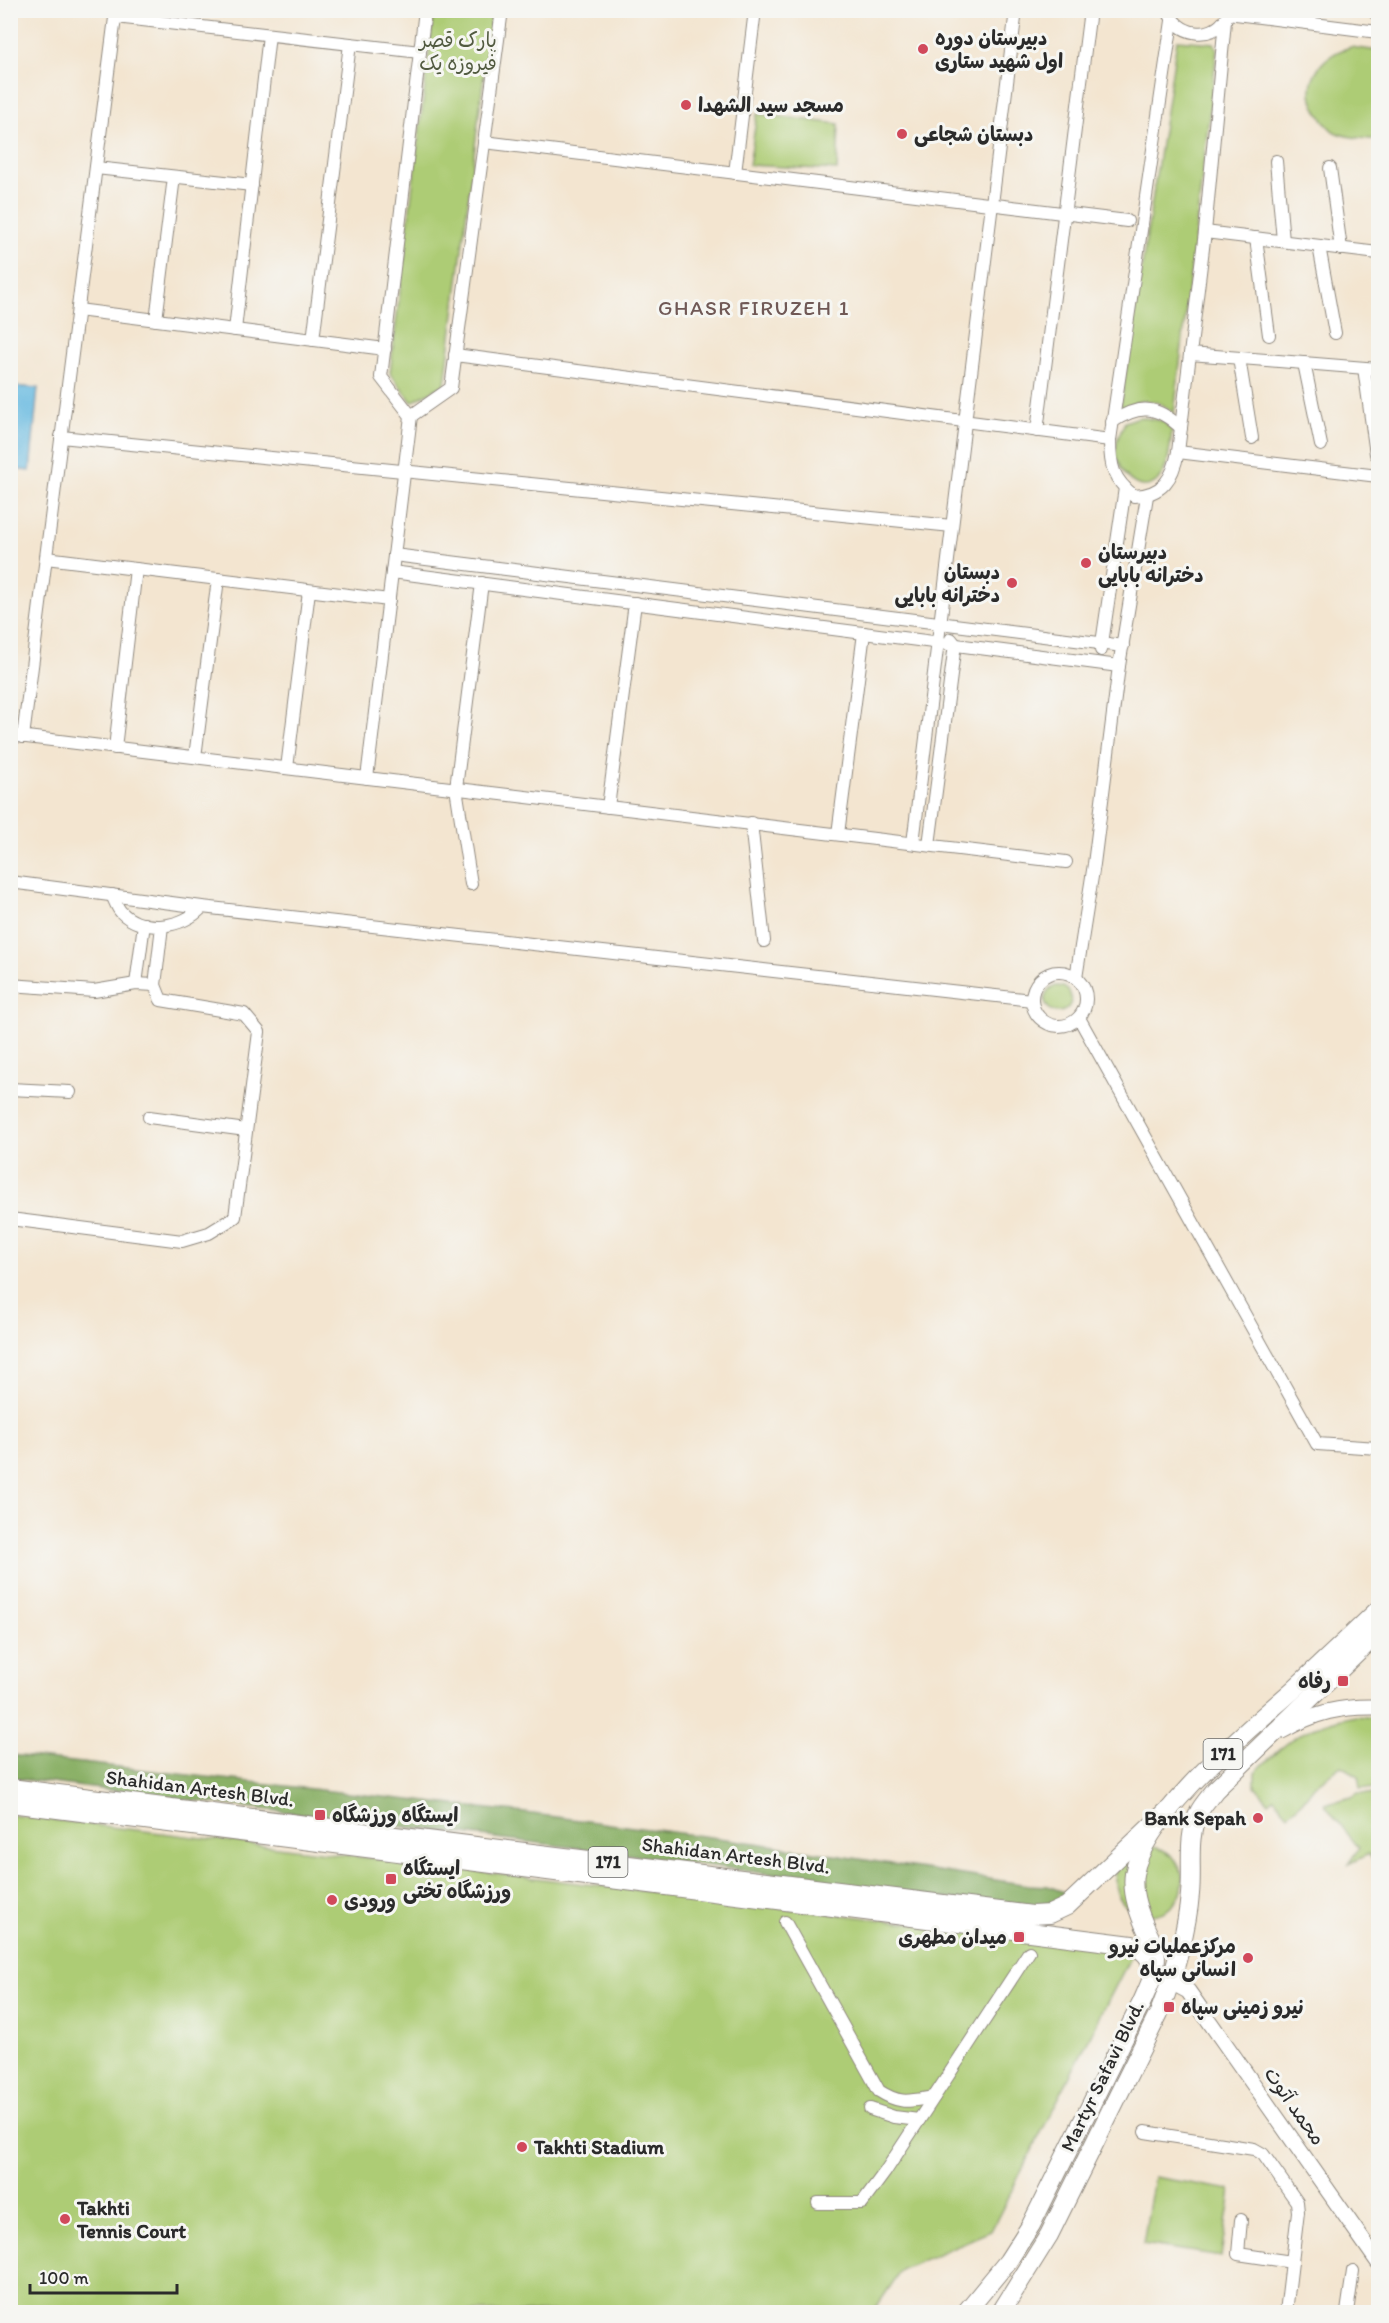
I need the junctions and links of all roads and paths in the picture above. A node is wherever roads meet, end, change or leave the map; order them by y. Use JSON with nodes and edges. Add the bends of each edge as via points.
{"nodes":[{"id":1,"x":425,"y":10,"type":"edge"},
{"id":2,"x":502,"y":10,"type":"edge"},
{"id":3,"x":755,"y":10,"type":"edge"},
{"id":4,"x":1016,"y":10,"type":"edge"},
{"id":5,"x":1090,"y":10,"type":"edge"},
{"id":6,"x":116,"y":14,"type":"edge"},
{"id":7,"x":1227,"y":15,"type":"edge"},
{"id":8,"x":1170,"y":16,"type":"edge"},
{"id":9,"x":1378,"y":32,"type":"edge"},
{"id":10,"x":269,"y":35,"type":"junction"},
{"id":11,"x":350,"y":44,"type":"junction"},
{"id":12,"x":420,"y":52,"type":"junction"},
{"id":13,"x":484,"y":142,"type":"junction"},
{"id":14,"x":1276,"y":161,"type":"dead end"},
{"id":15,"x":96,"y":168,"type":"junction"},
{"id":16,"x":1330,"y":168,"type":"dead end"},
{"id":17,"x":735,"y":173,"type":"junction"},
{"id":18,"x":174,"y":177,"type":"junction"},
{"id":19,"x":252,"y":185,"type":"junction"},
{"id":20,"x":992,"y":204,"type":"junction"},
{"id":21,"x":1065,"y":213,"type":"junction"},
{"id":22,"x":1127,"y":221,"type":"dead end"},
{"id":23,"x":1205,"y":232,"type":"junction"},
{"id":24,"x":1256,"y":238,"type":"junction"},
{"id":25,"x":1283,"y":241,"type":"junction"},
{"id":26,"x":1319,"y":246,"type":"junction"},
{"id":27,"x":1341,"y":249,"type":"junction"},
{"id":28,"x":1378,"y":253,"type":"edge"},
{"id":29,"x":78,"y":310,"type":"junction"},
{"id":30,"x":156,"y":320,"type":"junction"},
{"id":31,"x":235,"y":330,"type":"junction"},
{"id":32,"x":1335,"y":333,"type":"dead end"},
{"id":33,"x":1269,"y":335,"type":"dead end"},
{"id":34,"x":313,"y":340,"type":"junction"},
{"id":35,"x":385,"y":350,"type":"junction"},
{"id":36,"x":1190,"y":354,"type":"junction"},
{"id":37,"x":455,"y":355,"type":"junction"},
{"id":38,"x":1239,"y":358,"type":"junction"},
{"id":39,"x":1304,"y":363,"type":"junction"},
{"id":40,"x":1364,"y":368,"type":"junction"},
{"id":41,"x":1378,"y":369,"type":"edge"},
{"id":42,"x":411,"y":416,"type":"junction"},
{"id":43,"x":965,"y":421,"type":"junction"},
{"id":44,"x":1112,"y":422,"type":"junction"},
{"id":45,"x":1181,"y":428,"type":"junction"},
{"id":46,"x":1038,"y":431,"type":"junction"},
{"id":47,"x":61,"y":437,"type":"junction"},
{"id":48,"x":1252,"y":438,"type":"dead end"},
{"id":49,"x":1110,"y":440,"type":"junction"},
{"id":50,"x":1321,"y":445,"type":"dead end"},
{"id":51,"x":1178,"y":452,"type":"junction"},
{"id":52,"x":1376,"y":454,"type":"dead end"},
{"id":53,"x":404,"y":471,"type":"junction"},
{"id":54,"x":1378,"y":476,"type":"edge"},
{"id":55,"x":1125,"y":488,"type":"junction"},
{"id":56,"x":1147,"y":496,"type":"junction"},
{"id":57,"x":952,"y":526,"type":"junction"},
{"id":58,"x":394,"y":555,"type":"junction"},
{"id":59,"x":46,"y":558,"type":"junction"},
{"id":60,"x":136,"y":569,"type":"junction"},
{"id":61,"x":392,"y":572,"type":"junction"},
{"id":62,"x":218,"y":579,"type":"junction"},
{"id":63,"x":482,"y":583,"type":"junction"},
{"id":64,"x":309,"y":591,"type":"junction"},
{"id":65,"x":389,"y":600,"type":"junction"},
{"id":66,"x":635,"y":603,"type":"junction"},
{"id":67,"x":940,"y":623,"type":"junction"},
{"id":68,"x":864,"y":633,"type":"junction"},
{"id":69,"x":938,"y":642,"type":"junction"},
{"id":70,"x":1103,"y":643,"type":"junction"},
{"id":71,"x":955,"y":644,"type":"junction"},
{"id":72,"x":1123,"y":646,"type":"junction"},
{"id":73,"x":1099,"y":663,"type":"junction"},
{"id":74,"x":1119,"y":666,"type":"junction"},
{"id":75,"x":17,"y":736,"type":"edge"},
{"id":76,"x":115,"y":748,"type":"junction"},
{"id":77,"x":195,"y":758,"type":"junction"},
{"id":78,"x":287,"y":768,"type":"junction"},
{"id":79,"x":367,"y":778,"type":"junction"},
{"id":80,"x":456,"y":788,"type":"junction"},
{"id":81,"x":608,"y":807,"type":"junction"},
{"id":82,"x":751,"y":823,"type":"junction"},
{"id":83,"x":838,"y":834,"type":"junction"},
{"id":84,"x":913,"y":843,"type":"junction"},
{"id":85,"x":929,"y":844,"type":"junction"},
{"id":86,"x":1066,"y":862,"type":"dead end"},
{"id":87,"x":10,"y":882,"type":"edge"},
{"id":88,"x":471,"y":884,"type":"dead end"},
{"id":89,"x":112,"y":895,"type":"junction"},
{"id":90,"x":202,"y":907,"type":"junction"},
{"id":91,"x":144,"y":924,"type":"junction"},
{"id":92,"x":162,"y":926,"type":"junction"},
{"id":93,"x":764,"y":941,"type":"dead end"},
{"id":94,"x":1076,"y":978,"type":"junction"},
{"id":95,"x":136,"y":984,"type":"junction"},
{"id":96,"x":10,"y":985,"type":"edge"},
{"id":97,"x":155,"y":985,"type":"junction"},
{"id":98,"x":1032,"y":1000,"type":"junction"},
{"id":99,"x":1079,"y":1018,"type":"junction"},
{"id":100,"x":10,"y":1089,"type":"edge"},
{"id":101,"x":70,"y":1092,"type":"dead end"},
{"id":102,"x":149,"y":1117,"type":"dead end"},
{"id":103,"x":246,"y":1130,"type":"junction"},
{"id":104,"x":10,"y":1219,"type":"edge"},
{"id":105,"x":1378,"y":1448,"type":"edge"},
{"id":106,"x":1378,"y":1610,"type":"edge"},
{"id":107,"x":1378,"y":1633,"type":"edge"},
{"id":108,"x":1378,"y":1707,"type":"edge"},
{"id":109,"x":1269,"y":1738,"type":"junction"},
{"id":110,"x":10,"y":1788,"type":"edge"},
{"id":111,"x":10,"y":1803,"type":"edge"},
{"id":112,"x":1167,"y":1811,"type":"junction"},
{"id":113,"x":785,"y":1922,"type":"dead end"},
{"id":114,"x":1029,"y":1952,"type":"dead end"},
{"id":115,"x":1153,"y":1976,"type":"junction"},
{"id":116,"x":1171,"y":1982,"type":"junction"},
{"id":117,"x":934,"y":2097,"type":"junction"},
{"id":118,"x":870,"y":2109,"type":"dead end"},
{"id":119,"x":919,"y":2120,"type":"junction"},
{"id":120,"x":1145,"y":2132,"type":"dead end"},
{"id":121,"x":818,"y":2202,"type":"dead end"},
{"id":122,"x":1240,"y":2220,"type":"dead end"},
{"id":123,"x":1292,"y":2262,"type":"junction"},
{"id":124,"x":1378,"y":2262,"type":"edge"},
{"id":125,"x":1353,"y":2271,"type":"dead end"},
{"id":126,"x":966,"y":2313,"type":"edge"},
{"id":127,"x":1001,"y":2313,"type":"edge"},
{"id":128,"x":1286,"y":2313,"type":"edge"},
{"id":129,"x":1347,"y":2313,"type":"edge"}],
"edges":[{"from":1,"to":12,"type":"street"},
{"from":2,"to":13,"type":"street"},
{"from":3,"to":17,"type":"street"},
{"from":4,"to":20,"type":"street"},
{"from":5,"to":21,"type":"street"},
{"from":6,"to":10,"type":"street"},
{"from":6,"to":15,"type":"street"},
{"from":7,"to":8,"type":"street","via":[[1212,30],[1196,33],[1179,27]]},
{"from":7,"to":9,"type":"street"},
{"from":7,"to":23,"type":"street"},
{"from":8,"to":44,"type":"street"},
{"from":10,"to":11,"type":"street"},
{"from":10,"to":19,"type":"street"},
{"from":11,"to":12,"type":"street"},
{"from":11,"to":34,"type":"street"},
{"from":12,"to":35,"type":"street"},
{"from":13,"to":17,"type":"street"},
{"from":13,"to":37,"type":"street"},
{"from":14,"to":25,"type":"street"},
{"from":15,"to":18,"type":"street"},
{"from":15,"to":29,"type":"street"},
{"from":16,"to":27,"type":"street"},
{"from":17,"to":20,"type":"street"},
{"from":18,"to":19,"type":"street"},
{"from":18,"to":30,"type":"street"},
{"from":19,"to":31,"type":"street"},
{"from":20,"to":21,"type":"street"},
{"from":20,"to":43,"type":"street"},
{"from":21,"to":22,"type":"street"},
{"from":21,"to":46,"type":"street"},
{"from":23,"to":24,"type":"street"},
{"from":23,"to":36,"type":"street"},
{"from":24,"to":25,"type":"street"},
{"from":24,"to":33,"type":"street"},
{"from":25,"to":26,"type":"street"},
{"from":26,"to":27,"type":"street"},
{"from":26,"to":32,"type":"street"},
{"from":27,"to":28,"type":"street"},
{"from":29,"to":30,"type":"street"},
{"from":29,"to":47,"type":"street"},
{"from":30,"to":31,"type":"street"},
{"from":31,"to":34,"type":"street"},
{"from":34,"to":35,"type":"street"},
{"from":35,"to":42,"type":"street","via":[[381,376]]},
{"from":36,"to":38,"type":"street"},
{"from":36,"to":45,"type":"street"},
{"from":37,"to":42,"type":"street","via":[[451,388]]},
{"from":37,"to":43,"type":"street"},
{"from":38,"to":39,"type":"street"},
{"from":38,"to":48,"type":"street"},
{"from":39,"to":40,"type":"street"},
{"from":39,"to":50,"type":"street"},
{"from":40,"to":41,"type":"street"},
{"from":40,"to":52,"type":"street"},
{"from":42,"to":53,"type":"street"},
{"from":43,"to":46,"type":"street"},
{"from":43,"to":57,"type":"street"},
{"from":44,"to":45,"type":"street","via":[[1138,409],[1152,410],[1161,412]]},
{"from":44,"to":49,"type":"street"},
{"from":45,"to":51,"type":"street"},
{"from":46,"to":49,"type":"street"},
{"from":47,"to":53,"type":"street"},
{"from":47,"to":59,"type":"street"},
{"from":49,"to":55,"type":"street","via":[[1110,461]]},
{"from":51,"to":54,"type":"street"},
{"from":51,"to":56,"type":"street","via":[[1169,480]]},
{"from":53,"to":57,"type":"street"},
{"from":53,"to":58,"type":"street"},
{"from":55,"to":56,"type":"street","via":[[1134,496]]},
{"from":55,"to":70,"type":"street"},
{"from":56,"to":72,"type":"street"},
{"from":57,"to":67,"type":"street"},
{"from":58,"to":61,"type":"street"},
{"from":58,"to":67,"type":"street"},
{"from":59,"to":60,"type":"street"},
{"from":59,"to":75,"type":"street"},
{"from":60,"to":62,"type":"street"},
{"from":60,"to":76,"type":"street"},
{"from":61,"to":63,"type":"street"},
{"from":61,"to":65,"type":"street"},
{"from":62,"to":64,"type":"street"},
{"from":62,"to":77,"type":"street"},
{"from":63,"to":66,"type":"street"},
{"from":63,"to":80,"type":"street"},
{"from":64,"to":65,"type":"street"},
{"from":64,"to":78,"type":"street"},
{"from":65,"to":79,"type":"street"},
{"from":66,"to":68,"type":"street"},
{"from":66,"to":81,"type":"street"},
{"from":67,"to":69,"type":"street"},
{"from":67,"to":70,"type":"street"},
{"from":67,"to":71,"type":"street"},
{"from":68,"to":69,"type":"street"},
{"from":68,"to":83,"type":"street"},
{"from":69,"to":71,"type":"street"},
{"from":69,"to":84,"type":"street"},
{"from":70,"to":72,"type":"street"},
{"from":70,"to":73,"type":"street"},
{"from":71,"to":73,"type":"street"},
{"from":71,"to":85,"type":"street"},
{"from":72,"to":74,"type":"street"},
{"from":73,"to":74,"type":"street"},
{"from":74,"to":94,"type":"street"},
{"from":75,"to":76,"type":"street"},
{"from":76,"to":77,"type":"street"},
{"from":77,"to":78,"type":"street"},
{"from":78,"to":79,"type":"street"},
{"from":79,"to":80,"type":"street"},
{"from":80,"to":81,"type":"street"},
{"from":80,"to":88,"type":"street"},
{"from":81,"to":82,"type":"street"},
{"from":82,"to":83,"type":"street"},
{"from":82,"to":93,"type":"street"},
{"from":83,"to":84,"type":"street"},
{"from":84,"to":85,"type":"street"},
{"from":85,"to":86,"type":"street"},
{"from":87,"to":89,"type":"street"},
{"from":89,"to":90,"type":"street"},
{"from":89,"to":91,"type":"street","via":[[119,910]]},
{"from":90,"to":92,"type":"street","via":[[194,916]]},
{"from":90,"to":98,"type":"street"},
{"from":91,"to":92,"type":"street"},
{"from":91,"to":95,"type":"street"},
{"from":92,"to":97,"type":"street"},
{"from":94,"to":98,"type":"street","via":[[1051,973],[1037,983]]},
{"from":94,"to":99,"type":"street","via":[[1086,1002]]},
{"from":95,"to":96,"type":"street","via":[[94,991]]},
{"from":95,"to":97,"type":"street"},
{"from":97,"to":103,"type":"street","via":[[161,1000],[244,1014],[259,1032]]},
{"from":98,"to":99,"type":"street","via":[[1045,1023],[1063,1026]]},
{"from":99,"to":105,"type":"street","via":[[1317,1444]]},
{"from":100,"to":101,"type":"street"},
{"from":102,"to":103,"type":"street"},
{"from":103,"to":104,"type":"street","via":[[235,1217],[209,1233],[182,1240]]},
{"from":106,"to":112,"type":"main road","number":"171"},
{"from":107,"to":109,"type":"main road","number":"171"},
{"from":108,"to":109,"type":"street","via":[[1322,1712]]},
{"from":109,"to":116,"type":"main road","name":"Martyr Safavi Blvd.","number":"171","via":[[1215,1790],[1200,1811],[1190,1841],[1190,1894]]},
{"from":110,"to":112,"type":"main road","name":"Shahidan Artesh Blvd.","number":"171","via":[[1032,1915],[1050,1914],[1067,1906]]},
{"from":111,"to":115,"type":"main road","name":"Shahidan Artesh Blvd.","number":"171","via":[[1132,1945],[1151,1959]]},
{"from":112,"to":115,"type":"main road","name":"Martyr Safavi Blvd.","number":"171","via":[[1141,1851],[1134,1874],[1134,1895],[1154,1943]]},
{"from":113,"to":117,"type":"street","via":[[879,2091],[892,2100],[907,2102]]},
{"from":114,"to":117,"type":"street"},
{"from":115,"to":126,"type":"main road","name":"Martyr Safavi Blvd.","via":[[1031,2225]]},
{"from":116,"to":124,"type":"street","name":"محمد آتوت","via":[[1188,1991]]},
{"from":116,"to":127,"type":"main road","name":"Martyr Safavi Blvd.","via":[[1049,2235]]},
{"from":117,"to":119,"type":"street"},
{"from":118,"to":119,"type":"street"},
{"from":119,"to":121,"type":"street","via":[[862,2203]]},
{"from":120,"to":123,"type":"street","via":[[1254,2149],[1263,2154],[1297,2202]]},
{"from":122,"to":123,"type":"street","via":[[1238,2254]]},
{"from":123,"to":128,"type":"street"},
{"from":125,"to":129,"type":"street"}]}
